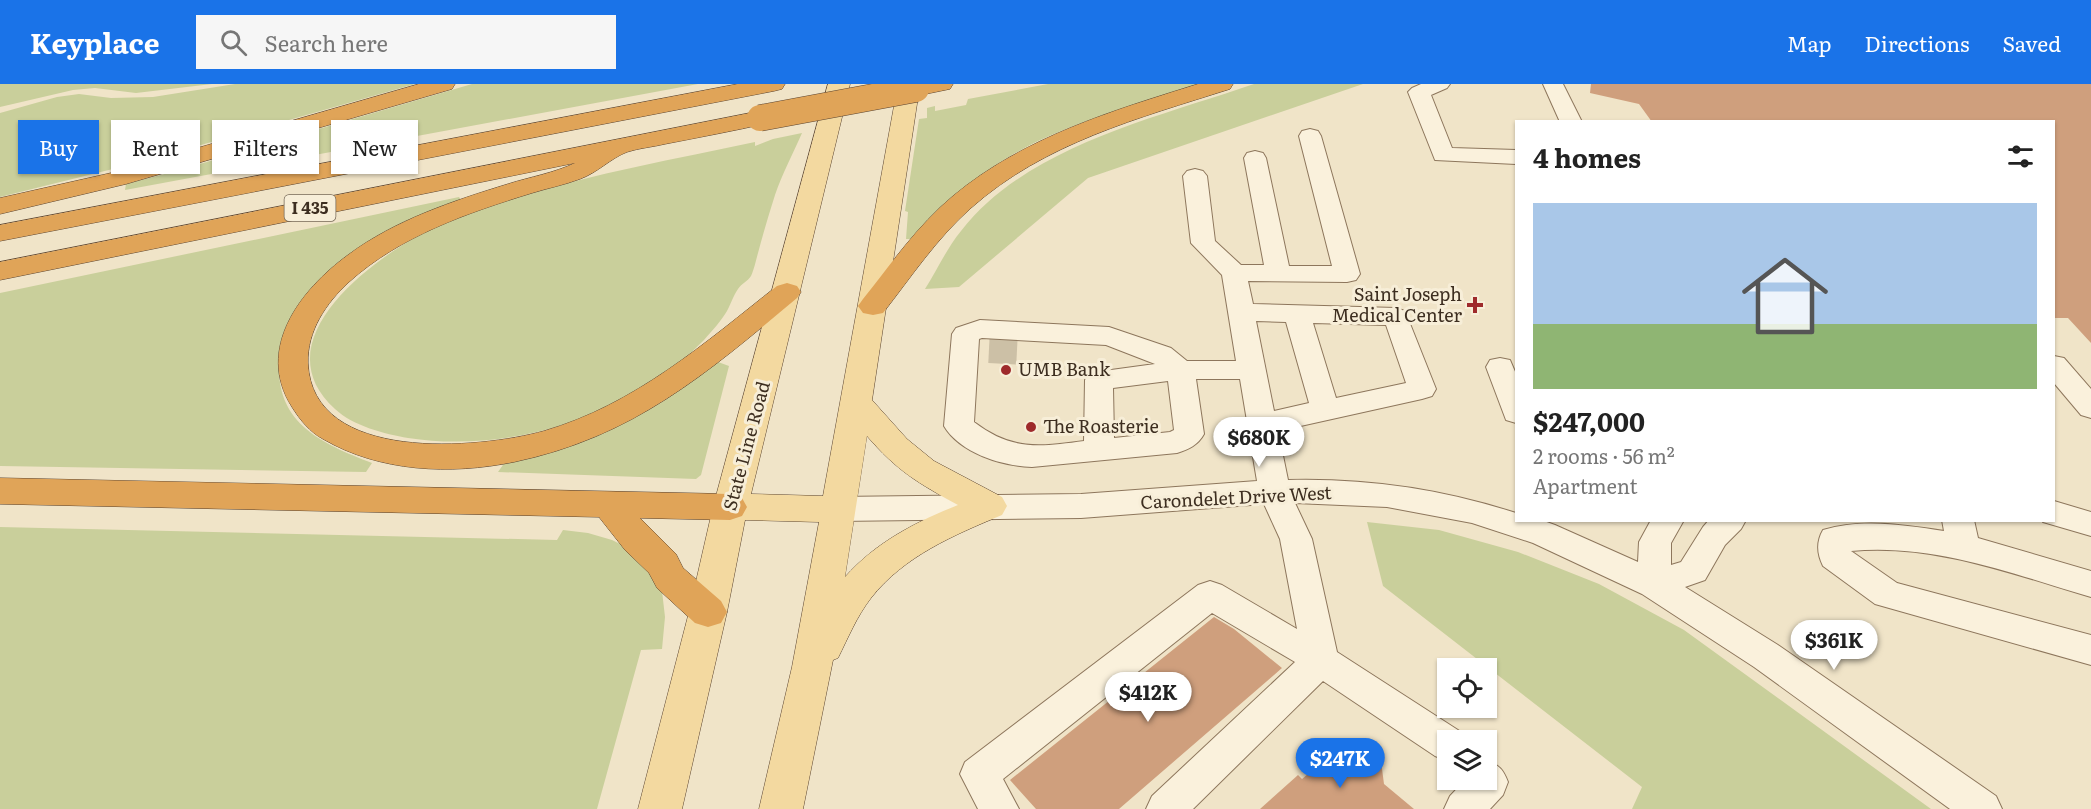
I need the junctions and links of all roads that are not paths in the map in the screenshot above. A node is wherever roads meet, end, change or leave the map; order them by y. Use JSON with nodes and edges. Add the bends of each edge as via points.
{"nodes":[{"id":1,"x":444,"y":84,"type":"edge"},
{"id":2,"x":839,"y":84,"type":"edge"},
{"id":3,"x":909,"y":84,"type":"edge"},
{"id":4,"x":942,"y":84,"type":"edge"},
{"id":5,"x":1222,"y":84,"type":"edge"},
{"id":6,"x":1440,"y":84,"type":"edge"},
{"id":7,"x":1553,"y":84,"type":"edge"},
{"id":8,"x":767,"y":85,"type":"edge"},
{"id":9,"x":1570,"y":120,"type":"edge"},
{"id":10,"x":1310,"y":136,"type":"dead end"},
{"id":11,"x":620,"y":145,"type":"junction"},
{"id":12,"x":1515,"y":157,"type":"edge"},
{"id":13,"x":1255,"y":158,"type":"dead end"},
{"id":14,"x":1195,"y":176,"type":"dead end"},
{"id":15,"x":0,"y":206,"type":"edge"},
{"id":16,"x":0,"y":233,"type":"edge"},
{"id":17,"x":0,"y":271,"type":"edge"},
{"id":18,"x":1234,"y":273,"type":"junction"},
{"id":19,"x":1278,"y":273,"type":"junction"},
{"id":20,"x":787,"y":292,"type":"junction"},
{"id":21,"x":873,"y":306,"type":"junction"},
{"id":22,"x":1240,"y":312,"type":"junction"},
{"id":23,"x":1297,"y":313,"type":"junction"},
{"id":24,"x":1130,"y":343,"type":"junction"},
{"id":25,"x":1029,"y":351,"type":"tunnel mouth"},
{"id":26,"x":2055,"y":366,"type":"edge"},
{"id":27,"x":1500,"y":367,"type":"dead end"},
{"id":28,"x":1181,"y":370,"type":"junction"},
{"id":29,"x":1251,"y":370,"type":"junction"},
{"id":30,"x":855,"y":401,"type":"junction"},
{"id":31,"x":1515,"y":403,"type":"edge"},
{"id":32,"x":2091,"y":408,"type":"edge"},
{"id":33,"x":1325,"y":410,"type":"junction"},
{"id":34,"x":1261,"y":424,"type":"junction"},
{"id":35,"x":1099,"y":450,"type":"junction"},
{"id":36,"x":0,"y":491,"type":"edge"},
{"id":37,"x":1275,"y":493,"type":"junction"},
{"id":38,"x":609,"y":505,"type":"junction"},
{"id":39,"x":990,"y":506,"type":"junction"},
{"id":40,"x":730,"y":507,"type":"junction"},
{"id":41,"x":838,"y":509,"type":"junction"},
{"id":42,"x":2055,"y":513,"type":"edge"},
{"id":43,"x":1667,"y":522,"type":"edge"},
{"id":44,"x":1728,"y":522,"type":"edge"},
{"id":45,"x":1517,"y":523,"type":"edge"},
{"id":46,"x":2091,"y":524,"type":"edge"},
{"id":47,"x":1961,"y":534,"type":"edge"},
{"id":48,"x":1654,"y":584,"type":"junction"},
{"id":49,"x":2091,"y":584,"type":"edge"},
{"id":50,"x":708,"y":612,"type":"junction"},
{"id":51,"x":2091,"y":650,"type":"edge"},
{"id":52,"x":1322,"y":660,"type":"junction"},
{"id":53,"x":812,"y":667,"type":"junction"},
{"id":54,"x":1437,"y":737,"type":"edge"},
{"id":55,"x":1482,"y":790,"type":"edge"},
{"id":56,"x":660,"y":809,"type":"edge"},
{"id":57,"x":781,"y":809,"type":"edge"},
{"id":58,"x":999,"y":809,"type":"edge"},
{"id":59,"x":1166,"y":809,"type":"edge"},
{"id":60,"x":1464,"y":809,"type":"edge"},
{"id":61,"x":1982,"y":809,"type":"edge"}],
"edges":[{"from":1,"to":15,"type":"highway","via":[[117,179]]},
{"from":2,"to":20,"type":"main road","name":"State Line Road"},
{"from":3,"to":21,"type":"main road"},
{"from":4,"to":11,"type":"highway","number":"I 435","bridge":true},
{"from":5,"to":21,"type":"highway","via":[[1066,136],[1012,166],[983,185],[943,221]]},
{"from":6,"to":12,"type":"street","via":[[1419,93],[1443,155]]},
{"from":7,"to":9,"type":"street"},
{"from":8,"to":16,"type":"highway","number":"I 435"},
{"from":10,"to":19,"type":"street","via":[[1347,274]]},
{"from":11,"to":17,"type":"highway","number":"I 435"},
{"from":11,"to":20,"type":"highway","via":[[584,168],[441,214],[372,251],[339,276],[302,322],[293,353],[295,383],[308,411],[344,437],[392,452],[460,457],[532,446],[606,421],[638,404],[687,374]]},
{"from":13,"to":19,"type":"street"},
{"from":14,"to":18,"type":"street","via":[[1203,243]]},
{"from":18,"to":19,"type":"street"},
{"from":18,"to":22,"type":"street"},
{"from":20,"to":40,"type":"main road","name":"State Line Road"},
{"from":21,"to":30,"type":"main road"},
{"from":22,"to":23,"type":"street"},
{"from":22,"to":29,"type":"street"},
{"from":23,"to":33,"type":"street"},
{"from":23,"to":33,"type":"street","via":[[1396,316],[1422,389]]},
{"from":24,"to":25,"type":"street","via":[[1062,352]]},
{"from":24,"to":28,"type":"street","via":[[1161,354]]},
{"from":24,"to":35,"type":"street","via":[[1110,336],[980,329],[966,334],[977,349],[960,426],[968,434],[1015,455]]},
{"from":26,"to":32,"type":"street"},
{"from":27,"to":31,"type":"street"},
{"from":28,"to":29,"type":"street"},
{"from":28,"to":35,"type":"street","via":[[1099,380]]},
{"from":28,"to":35,"type":"street","via":[[1189,434],[1177,442]]},
{"from":29,"to":34,"type":"street"},
{"from":30,"to":39,"type":"main road","via":[[895,447],[922,470]]},
{"from":30,"to":41,"type":"main road"},
{"from":33,"to":34,"type":"street"},
{"from":34,"to":37,"type":"street"},
{"from":36,"to":38,"type":"highway"},
{"from":37,"to":39,"type":"street","name":"Carondelet Drive West","via":[[1081,506]]},
{"from":37,"to":45,"type":"street","name":"Carondelet Drive West","via":[[1387,495]]},
{"from":37,"to":52,"type":"street","via":[[1296,538]]},
{"from":38,"to":40,"type":"highway"},
{"from":38,"to":50,"type":"highway","via":[[663,564],[670,578]]},
{"from":39,"to":41,"type":"street","name":"Carondelet Drive West"},
{"from":39,"to":53,"type":"main road","via":[[930,531],[882,564],[864,581]]},
{"from":40,"to":41,"type":"main road"},
{"from":40,"to":50,"type":"main road","name":"State Line Road"},
{"from":41,"to":53,"type":"main road"},
{"from":42,"to":46,"type":"street"},
{"from":43,"to":48,"type":"street","via":[[1655,542]]},
{"from":44,"to":48,"type":"street","via":[[1714,536],[1693,572]]},
{"from":45,"to":48,"type":"street","name":"Carondelet Drive West"},
{"from":47,"to":49,"type":"street"},
{"from":47,"to":51,"type":"street","via":[[1834,539],[1835,557],[1887,594]]},
{"from":48,"to":61,"type":"street","name":"Carondelet Drive West","via":[[1766,656]]},
{"from":50,"to":56,"type":"main road","name":"State Line Road"},
{"from":52,"to":54,"type":"street"},
{"from":52,"to":58,"type":"street","via":[[1210,595],[979,774]]},
{"from":52,"to":59,"type":"street"},
{"from":53,"to":57,"type":"main road"},
{"from":55,"to":60,"type":"street"}]}
